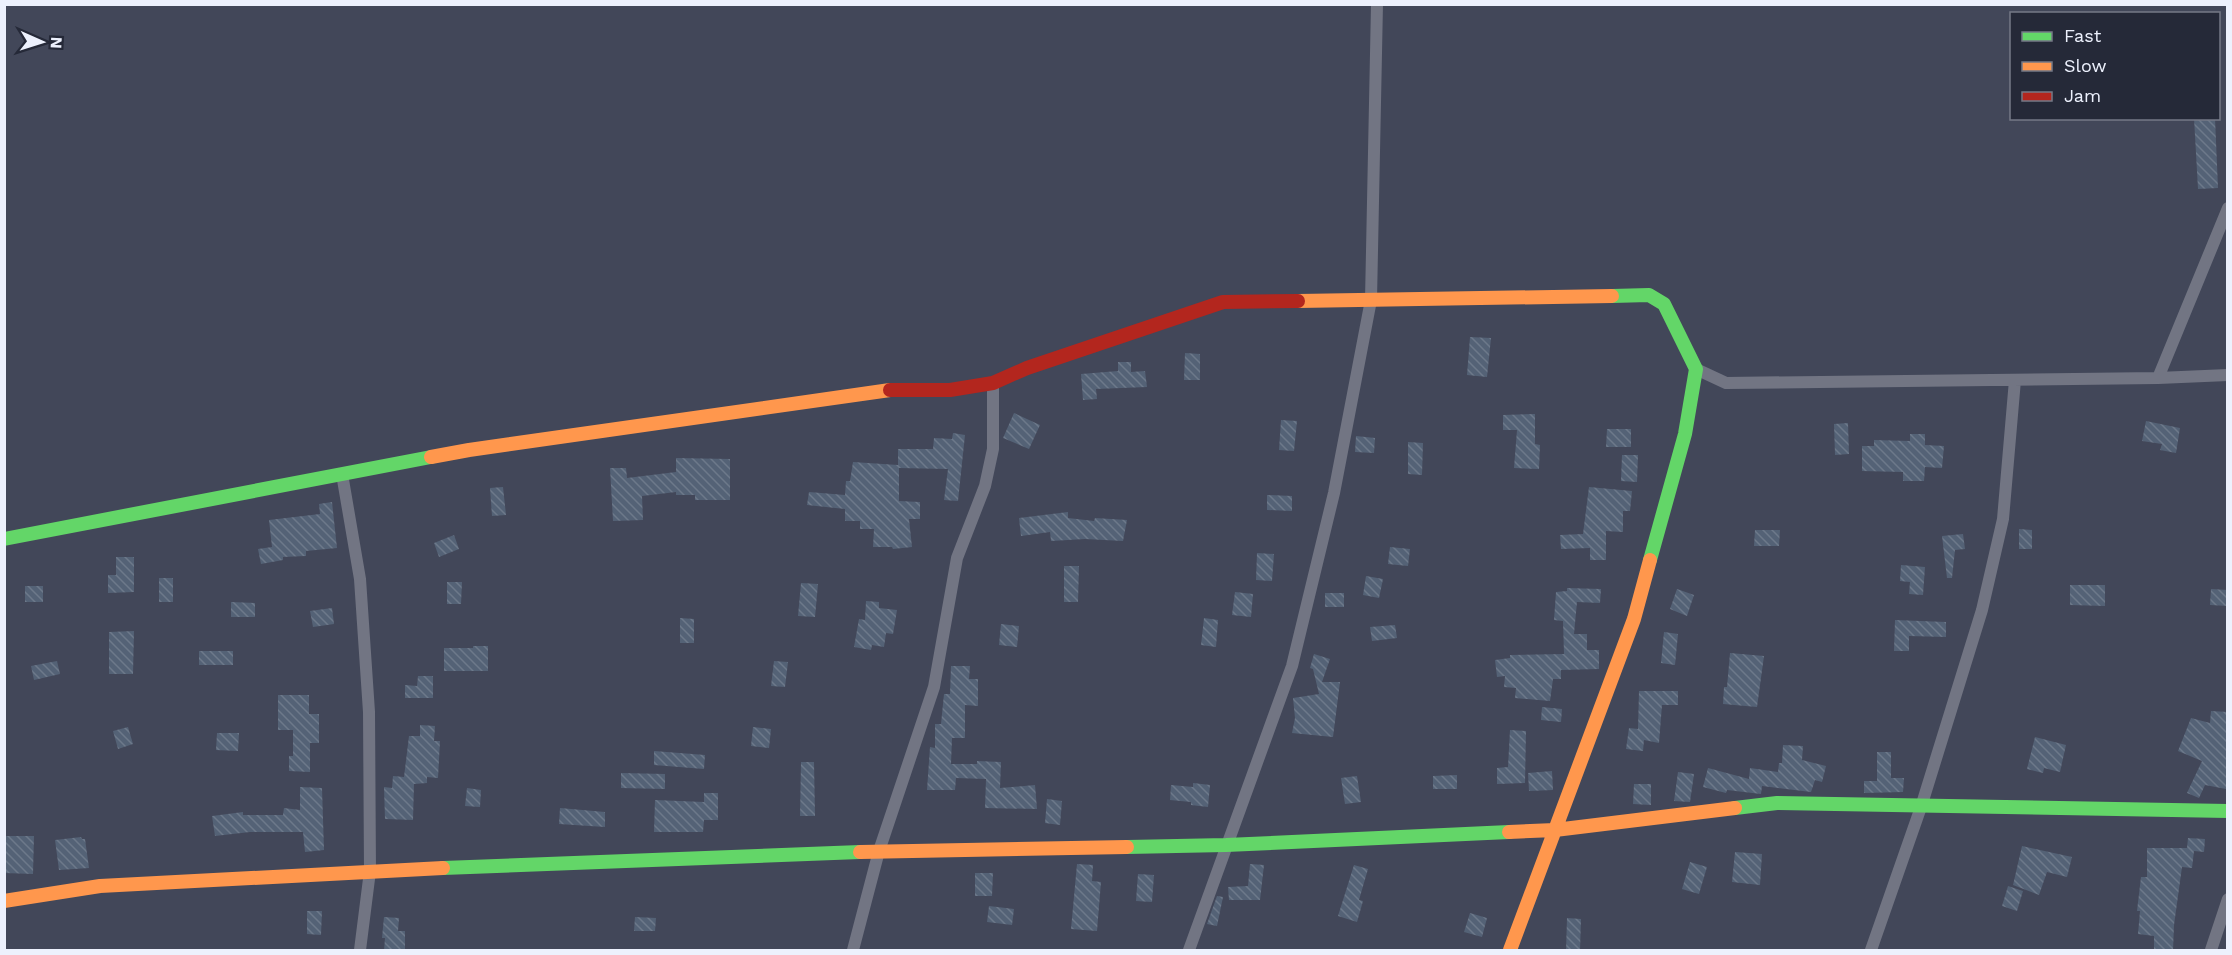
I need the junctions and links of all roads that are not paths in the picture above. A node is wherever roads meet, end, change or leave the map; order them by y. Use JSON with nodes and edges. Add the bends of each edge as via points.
{"nodes":[{"id":1,"x":1377,"y":4,"type":"edge"},
{"id":2,"x":2228,"y":208,"type":"edge"},
{"id":3,"x":1371,"y":300,"type":"junction"},
{"id":4,"x":1696,"y":369,"type":"junction"},
{"id":5,"x":2228,"y":375,"type":"edge"},
{"id":6,"x":2158,"y":378,"type":"junction"},
{"id":7,"x":2015,"y":380,"type":"junction"},
{"id":8,"x":993,"y":382,"type":"junction"},
{"id":9,"x":342,"y":474,"type":"junction"},
{"id":10,"x":4,"y":539,"type":"edge"},
{"id":11,"x":1921,"y":807,"type":"junction"},
{"id":12,"x":2228,"y":811,"type":"edge"},
{"id":13,"x":1555,"y":830,"type":"junction"},
{"id":14,"x":1226,"y":846,"type":"junction"},
{"id":15,"x":879,"y":851,"type":"junction"},
{"id":16,"x":370,"y":871,"type":"junction"},
{"id":17,"x":2228,"y":899,"type":"edge"},
{"id":18,"x":4,"y":900,"type":"edge"},
{"id":19,"x":360,"y":951,"type":"edge"},
{"id":20,"x":853,"y":951,"type":"edge"},
{"id":21,"x":1189,"y":951,"type":"edge"},
{"id":22,"x":1510,"y":951,"type":"edge"},
{"id":23,"x":1871,"y":951,"type":"edge"},
{"id":24,"x":2211,"y":951,"type":"edge"}],
"edges":[{"from":1,"to":3,"type":"street"},
{"from":2,"to":6,"type":"street"},
{"from":3,"to":4,"type":"street","via":[[1649,296],[1664,304]]},
{"from":3,"to":8,"type":"street","via":[[1223,302]]},
{"from":3,"to":14,"type":"street","via":[[1334,493],[1292,666]]},
{"from":4,"to":7,"type":"street","via":[[1726,383]]},
{"from":4,"to":13,"type":"street","via":[[1685,434],[1634,619]]},
{"from":5,"to":6,"type":"street"},
{"from":6,"to":7,"type":"street"},
{"from":7,"to":11,"type":"street","via":[[2003,519],[1982,610]]},
{"from":8,"to":9,"type":"street","via":[[950,390],[884,390],[469,450]]},
{"from":8,"to":15,"type":"street","via":[[993,449],[985,486],[957,558],[934,687]]},
{"from":9,"to":10,"type":"street"},
{"from":9,"to":16,"type":"street","via":[[360,579],[369,712]]},
{"from":11,"to":12,"type":"street"},
{"from":11,"to":13,"type":"street","via":[[1777,803]]},
{"from":11,"to":23,"type":"street"},
{"from":13,"to":14,"type":"street"},
{"from":13,"to":22,"type":"street"},
{"from":14,"to":15,"type":"street"},
{"from":14,"to":21,"type":"street"},
{"from":15,"to":16,"type":"street"},
{"from":15,"to":20,"type":"street"},
{"from":16,"to":18,"type":"street","via":[[100,886]]},
{"from":16,"to":19,"type":"street"},
{"from":17,"to":24,"type":"street"}]}
